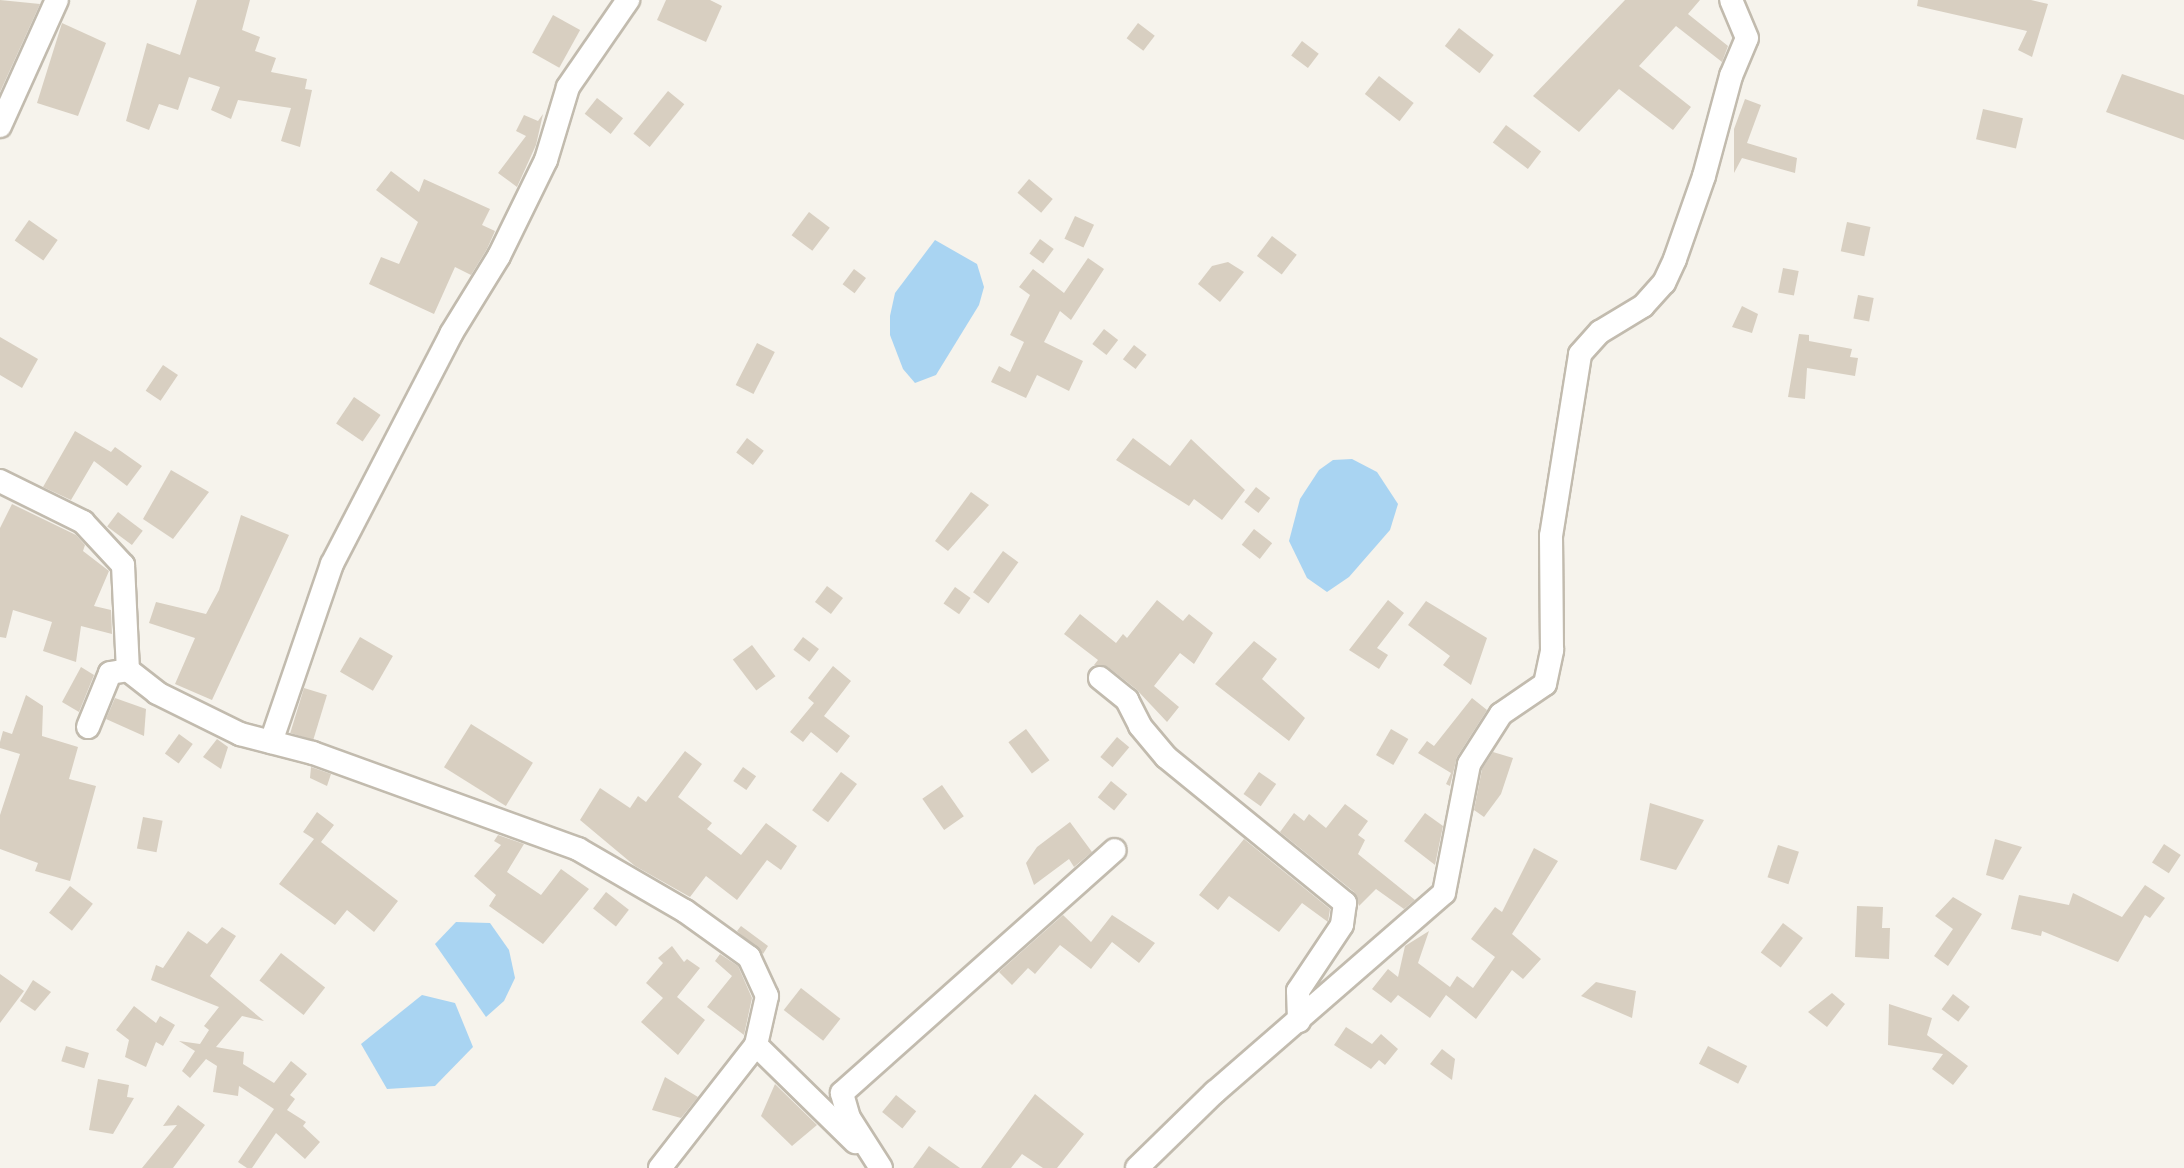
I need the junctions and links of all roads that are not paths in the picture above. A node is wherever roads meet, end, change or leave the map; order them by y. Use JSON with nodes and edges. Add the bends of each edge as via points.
{"nodes":[{"id":1,"x":57,"y":0,"type":"edge"},
{"id":2,"x":628,"y":0,"type":"edge"},
{"id":3,"x":1731,"y":0,"type":"edge"},
{"id":4,"x":0,"y":126,"type":"edge"},
{"id":5,"x":0,"y":481,"type":"edge"},
{"id":6,"x":128,"y":670,"type":"junction"},
{"id":7,"x":1100,"y":678,"type":"dead end"},
{"id":8,"x":88,"y":727,"type":"dead end"},
{"id":9,"x":271,"y":742,"type":"junction"},
{"id":10,"x":1115,"y":850,"type":"dead end"},
{"id":11,"x":1299,"y":1021,"type":"junction"},
{"id":12,"x":756,"y":1045,"type":"junction"},
{"id":13,"x":660,"y":1168,"type":"edge"},
{"id":14,"x":881,"y":1168,"type":"edge"},
{"id":15,"x":1137,"y":1168,"type":"edge"}],
"edges":[{"from":1,"to":4,"type":"street"},
{"from":2,"to":9,"type":"street","via":[[568,87],[546,160],[499,256],[451,334],[332,564]]},
{"from":3,"to":11,"type":"street","via":[[1747,38],[1675,259],[1664,283],[1643,306],[1600,332],[1580,354],[1551,536],[1552,650],[1545,684],[1501,714],[1469,764],[1444,893]]},
{"from":5,"to":6,"type":"street","via":[[83,522],[123,565]]},
{"from":6,"to":8,"type":"street","via":[[110,673]]},
{"from":6,"to":9,"type":"street","via":[[157,693],[240,734]]},
{"from":7,"to":11,"type":"street","via":[[1127,700],[1166,757],[1345,903],[1342,925],[1298,991]]},
{"from":9,"to":12,"type":"street","via":[[452,800],[578,849],[685,911],[749,957],[767,996]]},
{"from":10,"to":14,"type":"street","via":[[842,1093],[849,1118]]},
{"from":11,"to":15,"type":"street"},
{"from":12,"to":13,"type":"street"},
{"from":12,"to":14,"type":"street"}]}
